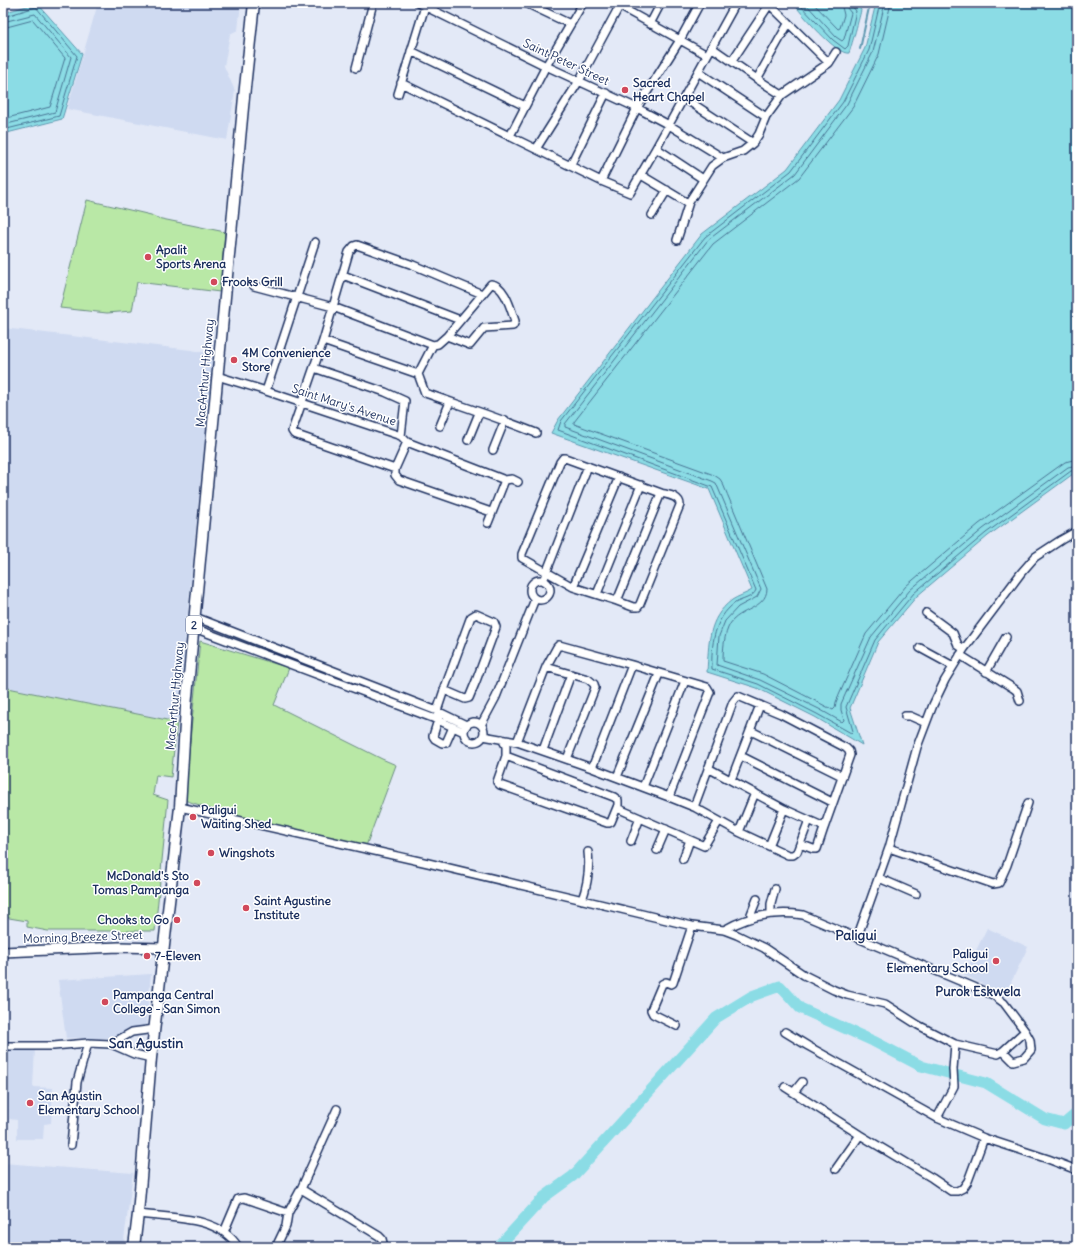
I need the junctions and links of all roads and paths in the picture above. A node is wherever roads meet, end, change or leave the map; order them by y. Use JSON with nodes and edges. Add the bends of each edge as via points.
{"nodes":[{"id":1,"x":254,"y":3,"type":"edge"},
{"id":2,"x":373,"y":3,"type":"edge"},
{"id":3,"x":418,"y":3,"type":"edge"},
{"id":4,"x":526,"y":3,"type":"edge"},
{"id":5,"x":583,"y":3,"type":"edge"},
{"id":6,"x":661,"y":3,"type":"edge"},
{"id":7,"x":700,"y":3,"type":"edge"},
{"id":8,"x":736,"y":3,"type":"edge"},
{"id":9,"x":768,"y":3,"type":"edge"},
{"id":10,"x":425,"y":5,"type":"edge"},
{"id":11,"x":620,"y":5,"type":"edge"},
{"id":12,"x":570,"y":24,"type":"junction"},
{"id":13,"x":650,"y":24,"type":"junction"},
{"id":14,"x":788,"y":24,"type":"junction"},
{"id":15,"x":680,"y":40,"type":"junction"},
{"id":16,"x":712,"y":47,"type":"junction"},
{"id":17,"x":411,"y":51,"type":"junction"},
{"id":18,"x":836,"y":52,"type":"dead end"},
{"id":19,"x":707,"y":55,"type":"junction"},
{"id":20,"x":732,"y":61,"type":"junction"},
{"id":21,"x":829,"y":64,"type":"junction"},
{"id":22,"x":546,"y":66,"type":"junction"},
{"id":23,"x":356,"y":68,"type":"dead end"},
{"id":24,"x":698,"y":72,"type":"junction"},
{"id":25,"x":757,"y":79,"type":"junction"},
{"id":26,"x":579,"y":81,"type":"junction"},
{"id":27,"x":401,"y":83,"type":"junction"},
{"id":28,"x":606,"y":93,"type":"junction"},
{"id":29,"x":398,"y":94,"type":"dead end"},
{"id":30,"x":782,"y":94,"type":"junction"},
{"id":31,"x":684,"y":98,"type":"junction"},
{"id":32,"x":525,"y":106,"type":"junction"},
{"id":33,"x":637,"y":108,"type":"junction"},
{"id":34,"x":766,"y":117,"type":"junction"},
{"id":35,"x":669,"y":125,"type":"junction"},
{"id":36,"x":510,"y":136,"type":"junction"},
{"id":37,"x":753,"y":143,"type":"junction"},
{"id":38,"x":656,"y":148,"type":"junction"},
{"id":39,"x":536,"y":149,"type":"junction"},
{"id":40,"x":723,"y":158,"type":"junction"},
{"id":41,"x":570,"y":166,"type":"junction"},
{"id":42,"x":641,"y":175,"type":"junction"},
{"id":43,"x":703,"y":179,"type":"junction"},
{"id":44,"x":601,"y":181,"type":"junction"},
{"id":45,"x":667,"y":190,"type":"junction"},
{"id":46,"x":689,"y":202,"type":"junction"},
{"id":47,"x":652,"y":215,"type":"dead end"},
{"id":48,"x":676,"y":240,"type":"dead end"},
{"id":49,"x":315,"y":242,"type":"dead end"},
{"id":50,"x":343,"y":275,"type":"junction"},
{"id":51,"x":254,"y":286,"type":"dead end"},
{"id":52,"x":482,"y":294,"type":"junction"},
{"id":53,"x":298,"y":298,"type":"junction"},
{"id":54,"x":334,"y":307,"type":"junction"},
{"id":55,"x":460,"y":320,"type":"junction"},
{"id":56,"x":448,"y":336,"type":"junction"},
{"id":57,"x":323,"y":341,"type":"junction"},
{"id":58,"x":433,"y":345,"type":"junction"},
{"id":59,"x":314,"y":368,"type":"junction"},
{"id":60,"x":418,"y":374,"type":"junction"},
{"id":61,"x":217,"y":376,"type":"junction"},
{"id":62,"x":266,"y":391,"type":"junction"},
{"id":63,"x":450,"y":402,"type":"junction"},
{"id":64,"x":302,"y":403,"type":"junction"},
{"id":65,"x":479,"y":413,"type":"junction"},
{"id":66,"x":505,"y":420,"type":"junction"},
{"id":67,"x":440,"y":426,"type":"dead end"},
{"id":68,"x":536,"y":433,"type":"dead end"},
{"id":69,"x":401,"y":436,"type":"junction"},
{"id":70,"x":468,"y":440,"type":"dead end"},
{"id":71,"x":407,"y":442,"type":"junction"},
{"id":72,"x":493,"y":450,"type":"dead end"},
{"id":73,"x":588,"y":466,"type":"junction"},
{"id":74,"x":395,"y":469,"type":"junction"},
{"id":75,"x":618,"y":477,"type":"junction"},
{"id":76,"x":505,"y":480,"type":"junction"},
{"id":77,"x":518,"y":482,"type":"dead end"},
{"id":78,"x":641,"y":485,"type":"junction"},
{"id":79,"x":661,"y":493,"type":"junction"},
{"id":80,"x":491,"y":512,"type":"junction"},
{"id":81,"x":488,"y":523,"type":"dead end"},
{"id":82,"x":1077,"y":531,"type":"edge"},
{"id":83,"x":548,"y":572,"type":"junction"},
{"id":84,"x":543,"y":581,"type":"junction"},
{"id":85,"x":574,"y":587,"type":"junction"},
{"id":86,"x":597,"y":594,"type":"junction"},
{"id":87,"x":535,"y":599,"type":"junction"},
{"id":88,"x":617,"y":601,"type":"junction"},
{"id":89,"x":926,"y":613,"type":"dead end"},
{"id":90,"x":195,"y":616,"type":"junction"},
{"id":91,"x":214,"y":624,"type":"junction"},
{"id":92,"x":194,"y":628,"type":"junction"},
{"id":93,"x":211,"y":634,"type":"junction"},
{"id":94,"x":246,"y":636,"type":"junction"},
{"id":95,"x":1006,"y":636,"type":"dead end"},
{"id":96,"x":243,"y":646,"type":"junction"},
{"id":97,"x":920,"y":648,"type":"dead end"},
{"id":98,"x":962,"y":652,"type":"junction"},
{"id":99,"x":632,"y":665,"type":"junction"},
{"id":100,"x":953,"y":666,"type":"junction"},
{"id":101,"x":324,"y":667,"type":"junction"},
{"id":102,"x":546,"y":667,"type":"junction"},
{"id":103,"x":986,"y":672,"type":"junction"},
{"id":104,"x":571,"y":674,"type":"junction"},
{"id":105,"x":659,"y":674,"type":"junction"},
{"id":106,"x":320,"y":676,"type":"junction"},
{"id":107,"x":685,"y":681,"type":"junction"},
{"id":108,"x":444,"y":690,"type":"junction"},
{"id":109,"x":1020,"y":701,"type":"dead end"},
{"id":110,"x":760,"y":705,"type":"junction"},
{"id":111,"x":438,"y":711,"type":"junction"},
{"id":112,"x":905,"y":716,"type":"dead end"},
{"id":113,"x":438,"y":720,"type":"junction"},
{"id":114,"x":926,"y":723,"type":"junction"},
{"id":115,"x":481,"y":725,"type":"junction"},
{"id":116,"x":453,"y":727,"type":"junction"},
{"id":117,"x":465,"y":728,"type":"junction"},
{"id":118,"x":751,"y":731,"type":"junction"},
{"id":119,"x":483,"y":736,"type":"junction"},
{"id":120,"x":502,"y":739,"type":"junction"},
{"id":121,"x":517,"y":742,"type":"junction"},
{"id":122,"x":543,"y":750,"type":"junction"},
{"id":123,"x":506,"y":756,"type":"junction"},
{"id":124,"x":741,"y":756,"type":"junction"},
{"id":125,"x":567,"y":759,"type":"junction"},
{"id":126,"x":592,"y":768,"type":"junction"},
{"id":127,"x":708,"y":768,"type":"junction"},
{"id":128,"x":842,"y":776,"type":"junction"},
{"id":129,"x":617,"y":777,"type":"junction"},
{"id":130,"x":731,"y":780,"type":"junction"},
{"id":131,"x":644,"y":787,"type":"junction"},
{"id":132,"x":755,"y":793,"type":"junction"},
{"id":133,"x":668,"y":797,"type":"junction"},
{"id":134,"x":832,"y":802,"type":"junction"},
{"id":135,"x":1028,"y":803,"type":"dead end"},
{"id":136,"x":180,"y":807,"type":"junction"},
{"id":137,"x":694,"y":807,"type":"junction"},
{"id":138,"x":617,"y":808,"type":"junction"},
{"id":139,"x":784,"y":809,"type":"junction"},
{"id":140,"x":640,"y":818,"type":"junction"},
{"id":141,"x":809,"y":820,"type":"junction"},
{"id":142,"x":719,"y":821,"type":"junction"},
{"id":143,"x":824,"y":828,"type":"junction"},
{"id":144,"x":666,"y":829,"type":"junction"},
{"id":145,"x":739,"y":832,"type":"junction"},
{"id":146,"x":690,"y":840,"type":"junction"},
{"id":147,"x":631,"y":841,"type":"dead end"},
{"id":148,"x":800,"y":844,"type":"junction"},
{"id":149,"x":769,"y":846,"type":"junction"},
{"id":150,"x":889,"y":848,"type":"junction"},
{"id":151,"x":657,"y":850,"type":"dead end"},
{"id":152,"x":588,"y":852,"type":"dead end"},
{"id":153,"x":683,"y":859,"type":"dead end"},
{"id":154,"x":879,"y":878,"type":"junction"},
{"id":155,"x":775,"y":889,"type":"dead end"},
{"id":156,"x":916,"y":894,"type":"dead end"},
{"id":157,"x":757,"y":899,"type":"dead end"},
{"id":158,"x":582,"y":900,"type":"junction"},
{"id":159,"x":771,"y":914,"type":"junction"},
{"id":160,"x":752,"y":918,"type":"junction"},
{"id":161,"x":692,"y":926,"type":"junction"},
{"id":162,"x":724,"y":930,"type":"junction"},
{"id":163,"x":857,"y":938,"type":"junction"},
{"id":164,"x":163,"y":948,"type":"junction"},
{"id":165,"x":3,"y":952,"type":"edge"},
{"id":166,"x":677,"y":1026,"type":"dead end"},
{"id":167,"x":155,"y":1029,"type":"junction"},
{"id":168,"x":1025,"y":1031,"type":"junction"},
{"id":169,"x":785,"y":1032,"type":"dead end"},
{"id":170,"x":88,"y":1043,"type":"junction"},
{"id":171,"x":111,"y":1044,"type":"junction"},
{"id":172,"x":955,"y":1044,"type":"junction"},
{"id":173,"x":3,"y":1046,"type":"edge"},
{"id":174,"x":1003,"y":1051,"type":"junction"},
{"id":175,"x":151,"y":1058,"type":"junction"},
{"id":176,"x":802,"y":1082,"type":"dead end"},
{"id":177,"x":785,"y":1087,"type":"dead end"},
{"id":178,"x":794,"y":1092,"type":"junction"},
{"id":179,"x":337,"y":1109,"type":"dead end"},
{"id":180,"x":937,"y":1118,"type":"junction"},
{"id":181,"x":860,"y":1135,"type":"junction"},
{"id":182,"x":984,"y":1138,"type":"junction"},
{"id":183,"x":71,"y":1145,"type":"dead end"},
{"id":184,"x":836,"y":1169,"type":"dead end"},
{"id":185,"x":1077,"y":1170,"type":"edge"},
{"id":186,"x":301,"y":1190,"type":"junction"},
{"id":187,"x":288,"y":1213,"type":"junction"},
{"id":188,"x":138,"y":1214,"type":"junction"},
{"id":189,"x":224,"y":1232,"type":"junction"},
{"id":190,"x":134,"y":1247,"type":"edge"},
{"id":191,"x":238,"y":1247,"type":"edge"},
{"id":192,"x":276,"y":1247,"type":"edge"},
{"id":193,"x":384,"y":1247,"type":"edge"}],
"edges":[{"from":1,"to":61,"type":"highway","name":"MacArthur Highway","number":"2"},
{"from":2,"to":23,"type":"street"},
{"from":3,"to":10,"type":"street","name":"Saint Peter Street"},
{"from":4,"to":12,"type":"street"},
{"from":5,"to":12,"type":"street"},
{"from":6,"to":13,"type":"street"},
{"from":7,"to":15,"type":"street"},
{"from":8,"to":16,"type":"street"},
{"from":9,"to":14,"type":"street"},
{"from":9,"to":20,"type":"street"},
{"from":10,"to":17,"type":"street"},
{"from":10,"to":22,"type":"street","name":"Saint Peter Street"},
{"from":11,"to":13,"type":"street"},
{"from":11,"to":26,"type":"street"},
{"from":12,"to":22,"type":"street"},
{"from":13,"to":15,"type":"street"},
{"from":14,"to":21,"type":"street"},
{"from":14,"to":25,"type":"street"},
{"from":15,"to":19,"type":"street"},
{"from":15,"to":33,"type":"street"},
{"from":16,"to":19,"type":"street"},
{"from":16,"to":20,"type":"street"},
{"from":17,"to":27,"type":"street"},
{"from":17,"to":32,"type":"street"},
{"from":18,"to":21,"type":"street"},
{"from":19,"to":24,"type":"street"},
{"from":20,"to":25,"type":"street"},
{"from":21,"to":30,"type":"street"},
{"from":22,"to":26,"type":"street","name":"Saint Peter Street"},
{"from":22,"to":32,"type":"street"},
{"from":24,"to":31,"type":"street"},
{"from":24,"to":34,"type":"street"},
{"from":25,"to":30,"type":"street"},
{"from":26,"to":28,"type":"street","name":"Saint Peter Street"},
{"from":26,"to":39,"type":"street"},
{"from":27,"to":29,"type":"street"},
{"from":27,"to":36,"type":"street"},
{"from":28,"to":33,"type":"street","name":"Saint Peter Street"},
{"from":28,"to":41,"type":"street"},
{"from":30,"to":34,"type":"street"},
{"from":31,"to":35,"type":"street"},
{"from":31,"to":37,"type":"street"},
{"from":32,"to":36,"type":"street"},
{"from":33,"to":35,"type":"street","name":"Saint Peter Street"},
{"from":33,"to":44,"type":"street"},
{"from":34,"to":37,"type":"street"},
{"from":35,"to":38,"type":"street"},
{"from":35,"to":40,"type":"street","name":"Saint Peter Street"},
{"from":36,"to":39,"type":"street"},
{"from":37,"to":40,"type":"street","via":[[743,151]]},
{"from":38,"to":42,"type":"street"},
{"from":38,"to":43,"type":"street"},
{"from":39,"to":41,"type":"street"},
{"from":40,"to":43,"type":"street","via":[[712,166]]},
{"from":41,"to":44,"type":"street"},
{"from":42,"to":44,"type":"street","via":[[628,192]]},
{"from":42,"to":45,"type":"street"},
{"from":43,"to":46,"type":"street"},
{"from":45,"to":46,"type":"street"},
{"from":45,"to":47,"type":"street"},
{"from":46,"to":48,"type":"street"},
{"from":49,"to":53,"type":"street"},
{"from":50,"to":52,"type":"street","via":[[350,250],[357,245]]},
{"from":50,"to":54,"type":"street"},
{"from":50,"to":55,"type":"street"},
{"from":51,"to":53,"type":"street"},
{"from":52,"to":55,"type":"street"},
{"from":52,"to":56,"type":"street","via":[[491,284],[502,291],[515,321],[513,326],[484,328],[470,345]]},
{"from":53,"to":54,"type":"street"},
{"from":53,"to":62,"type":"street"},
{"from":54,"to":57,"type":"street"},
{"from":54,"to":58,"type":"street"},
{"from":55,"to":56,"type":"street"},
{"from":56,"to":58,"type":"street"},
{"from":57,"to":59,"type":"street"},
{"from":57,"to":60,"type":"street"},
{"from":58,"to":60,"type":"street"},
{"from":59,"to":64,"type":"street"},
{"from":59,"to":69,"type":"street","via":[[405,401]]},
{"from":60,"to":63,"type":"street","via":[[425,393]]},
{"from":61,"to":62,"type":"street","name":"Saint Mary's Avenue"},
{"from":61,"to":90,"type":"highway","name":"MacArthur Highway","number":"2"},
{"from":62,"to":64,"type":"street","name":"Saint Mary's Avenue"},
{"from":63,"to":65,"type":"street"},
{"from":63,"to":67,"type":"street"},
{"from":64,"to":69,"type":"street","name":"Saint Mary's Avenue"},
{"from":64,"to":74,"type":"street","via":[[292,433]]},
{"from":65,"to":66,"type":"street"},
{"from":65,"to":70,"type":"street"},
{"from":66,"to":68,"type":"street"},
{"from":66,"to":72,"type":"street"},
{"from":69,"to":71,"type":"street","name":"Saint Mary's Avenue"},
{"from":71,"to":74,"type":"street"},
{"from":71,"to":76,"type":"street","name":"Saint Mary's Avenue"},
{"from":73,"to":75,"type":"street"},
{"from":73,"to":83,"type":"street"},
{"from":73,"to":83,"type":"street","via":[[561,459],[522,554],[524,560]]},
{"from":74,"to":80,"type":"street","via":[[398,480]]},
{"from":75,"to":78,"type":"street"},
{"from":75,"to":85,"type":"street"},
{"from":76,"to":77,"type":"street","name":"Saint Mary's Avenue","via":[[512,479]]},
{"from":76,"to":80,"type":"street"},
{"from":78,"to":79,"type":"street"},
{"from":78,"to":86,"type":"street"},
{"from":79,"to":88,"type":"street"},
{"from":79,"to":88,"type":"street","via":[[678,498],[678,512],[638,607]]},
{"from":80,"to":81,"type":"street"},
{"from":82,"to":98,"type":"street","via":[[1036,557],[1007,590]]},
{"from":83,"to":84,"type":"street"},
{"from":83,"to":85,"type":"street"},
{"from":84,"to":87,"type":"street","via":[[537,581],[532,585],[530,591]]},
{"from":84,"to":87,"type":"street","via":[[549,585],[550,595],[545,600]]},
{"from":85,"to":86,"type":"street"},
{"from":86,"to":88,"type":"street"},
{"from":87,"to":115,"type":"street","via":[[496,697]]},
{"from":89,"to":98,"type":"street","via":[[954,633]]},
{"from":90,"to":91,"type":"street"},
{"from":90,"to":92,"type":"highway","name":"MacArthur Highway","number":"2"},
{"from":91,"to":93,"type":"street"},
{"from":91,"to":94,"type":"street"},
{"from":92,"to":93,"type":"street"},
{"from":92,"to":136,"type":"highway","name":"MacArthur Highway","number":"2"},
{"from":93,"to":96,"type":"street"},
{"from":94,"to":96,"type":"street"},
{"from":94,"to":101,"type":"street"},
{"from":95,"to":103,"type":"street"},
{"from":96,"to":106,"type":"street"},
{"from":97,"to":100,"type":"street"},
{"from":98,"to":100,"type":"street"},
{"from":98,"to":103,"type":"street"},
{"from":99,"to":102,"type":"street","via":[[559,645]]},
{"from":99,"to":105,"type":"street"},
{"from":99,"to":126,"type":"street"},
{"from":100,"to":114,"type":"street"},
{"from":101,"to":106,"type":"street"},
{"from":101,"to":111,"type":"street"},
{"from":102,"to":104,"type":"street"},
{"from":102,"to":121,"type":"street"},
{"from":103,"to":109,"type":"street","via":[[1017,691]]},
{"from":104,"to":122,"type":"street"},
{"from":104,"to":125,"type":"street","via":[[588,679],[595,688]]},
{"from":105,"to":107,"type":"street"},
{"from":105,"to":129,"type":"street"},
{"from":106,"to":113,"type":"street"},
{"from":107,"to":131,"type":"street"},
{"from":107,"to":133,"type":"street","via":[[707,687],[710,692]]},
{"from":108,"to":108,"type":"street","via":[[471,617],[476,614],[494,622],[496,627],[469,698]]},
{"from":108,"to":111,"type":"street"},
{"from":110,"to":118,"type":"street"},
{"from":110,"to":127,"type":"street","via":[[738,696],[735,699]]},
{"from":110,"to":128,"type":"street","via":[[846,748],[850,755]]},
{"from":111,"to":113,"type":"street"},
{"from":111,"to":117,"type":"street"},
{"from":112,"to":114,"type":"street"},
{"from":113,"to":116,"type":"street"},
{"from":113,"to":116,"type":"street","via":[[433,736],[435,740],[446,743]]},
{"from":114,"to":150,"type":"street"},
{"from":115,"to":117,"type":"street","via":[[474,722]]},
{"from":115,"to":119,"type":"street","via":[[484,730]]},
{"from":116,"to":117,"type":"street"},
{"from":117,"to":119,"type":"street","via":[[467,739],[473,742],[479,741]]},
{"from":118,"to":124,"type":"street"},
{"from":118,"to":128,"type":"street"},
{"from":119,"to":120,"type":"street"},
{"from":120,"to":121,"type":"street"},
{"from":120,"to":123,"type":"street","via":[[506,746]]},
{"from":121,"to":122,"type":"street"},
{"from":122,"to":125,"type":"street"},
{"from":123,"to":138,"type":"street","via":[[614,797],[618,800]]},
{"from":123,"to":138,"type":"street","via":[[497,782],[500,785],[607,823],[611,822]]},
{"from":124,"to":130,"type":"street"},
{"from":124,"to":134,"type":"street"},
{"from":125,"to":126,"type":"street"},
{"from":126,"to":129,"type":"street"},
{"from":127,"to":130,"type":"street"},
{"from":127,"to":137,"type":"street"},
{"from":128,"to":134,"type":"street"},
{"from":129,"to":131,"type":"street"},
{"from":130,"to":132,"type":"street"},
{"from":131,"to":133,"type":"street"},
{"from":132,"to":139,"type":"street"},
{"from":132,"to":145,"type":"street"},
{"from":133,"to":137,"type":"street"},
{"from":134,"to":143,"type":"street"},
{"from":135,"to":150,"type":"street","via":[[1007,865],[998,883],[993,884]]},
{"from":136,"to":158,"type":"street"},
{"from":136,"to":164,"type":"highway","name":"MacArthur Highway","number":"2"},
{"from":137,"to":142,"type":"street"},
{"from":138,"to":140,"type":"street"},
{"from":139,"to":141,"type":"street"},
{"from":139,"to":149,"type":"street"},
{"from":140,"to":144,"type":"street"},
{"from":140,"to":147,"type":"street"},
{"from":141,"to":143,"type":"street"},
{"from":141,"to":148,"type":"street"},
{"from":142,"to":145,"type":"street"},
{"from":142,"to":146,"type":"street","via":[[704,846]]},
{"from":143,"to":148,"type":"street","via":[[818,848]]},
{"from":144,"to":146,"type":"street"},
{"from":144,"to":151,"type":"street"},
{"from":145,"to":149,"type":"street"},
{"from":146,"to":153,"type":"street"},
{"from":148,"to":149,"type":"street","via":[[794,855],[788,855]]},
{"from":150,"to":154,"type":"street"},
{"from":152,"to":158,"type":"street","via":[[588,884]]},
{"from":154,"to":156,"type":"street"},
{"from":154,"to":163,"type":"street"},
{"from":155,"to":159,"type":"street","via":[[770,904]]},
{"from":157,"to":160,"type":"street"},
{"from":158,"to":161,"type":"street"},
{"from":159,"to":160,"type":"street"},
{"from":159,"to":163,"type":"street","via":[[803,915]]},
{"from":160,"to":162,"type":"street"},
{"from":161,"to":162,"type":"street"},
{"from":161,"to":166,"type":"street","via":[[673,983],[662,984],[651,1010],[653,1014]]},
{"from":162,"to":172,"type":"street","via":[[764,948],[824,985],[847,995],[886,1004],[918,1025]]},
{"from":163,"to":168,"type":"street","via":[[993,995],[1004,1003]]},
{"from":164,"to":165,"type":"main road","name":"Morning Breeze Street","via":[[104,947]]},
{"from":164,"to":167,"type":"highway","name":"MacArthur Highway","number":"2"},
{"from":167,"to":171,"type":"street","via":[[132,1032]]},
{"from":167,"to":175,"type":"highway","name":"MacArthur Highway","number":"2"},
{"from":168,"to":174,"type":"street"},
{"from":168,"to":174,"type":"street","via":[[1030,1040],[1031,1050],[1024,1058],[1013,1061]]},
{"from":169,"to":180,"type":"street"},
{"from":170,"to":171,"type":"street"},
{"from":170,"to":173,"type":"street"},
{"from":170,"to":183,"type":"street","via":[[77,1082]]},
{"from":171,"to":175,"type":"street"},
{"from":172,"to":174,"type":"street","via":[[998,1054]]},
{"from":172,"to":180,"type":"street","via":[[954,1086]]},
{"from":175,"to":188,"type":"highway","name":"MacArthur Highway","number":"2"},
{"from":176,"to":178,"type":"street"},
{"from":177,"to":178,"type":"street"},
{"from":178,"to":181,"type":"street"},
{"from":179,"to":186,"type":"street"},
{"from":180,"to":182,"type":"street"},
{"from":181,"to":182,"type":"street","via":[[951,1191],[963,1188],[968,1181]]},
{"from":181,"to":184,"type":"street"},
{"from":182,"to":185,"type":"street"},
{"from":186,"to":187,"type":"street"},
{"from":186,"to":193,"type":"street","via":[[378,1236],[382,1239]]},
{"from":187,"to":189,"type":"street","via":[[244,1198],[238,1199]]},
{"from":187,"to":192,"type":"street","via":[[286,1226]]},
{"from":188,"to":189,"type":"street","via":[[195,1220]]},
{"from":188,"to":190,"type":"highway","name":"MacArthur Highway","number":"2"},
{"from":189,"to":191,"type":"street","via":[[233,1238]]}]}
